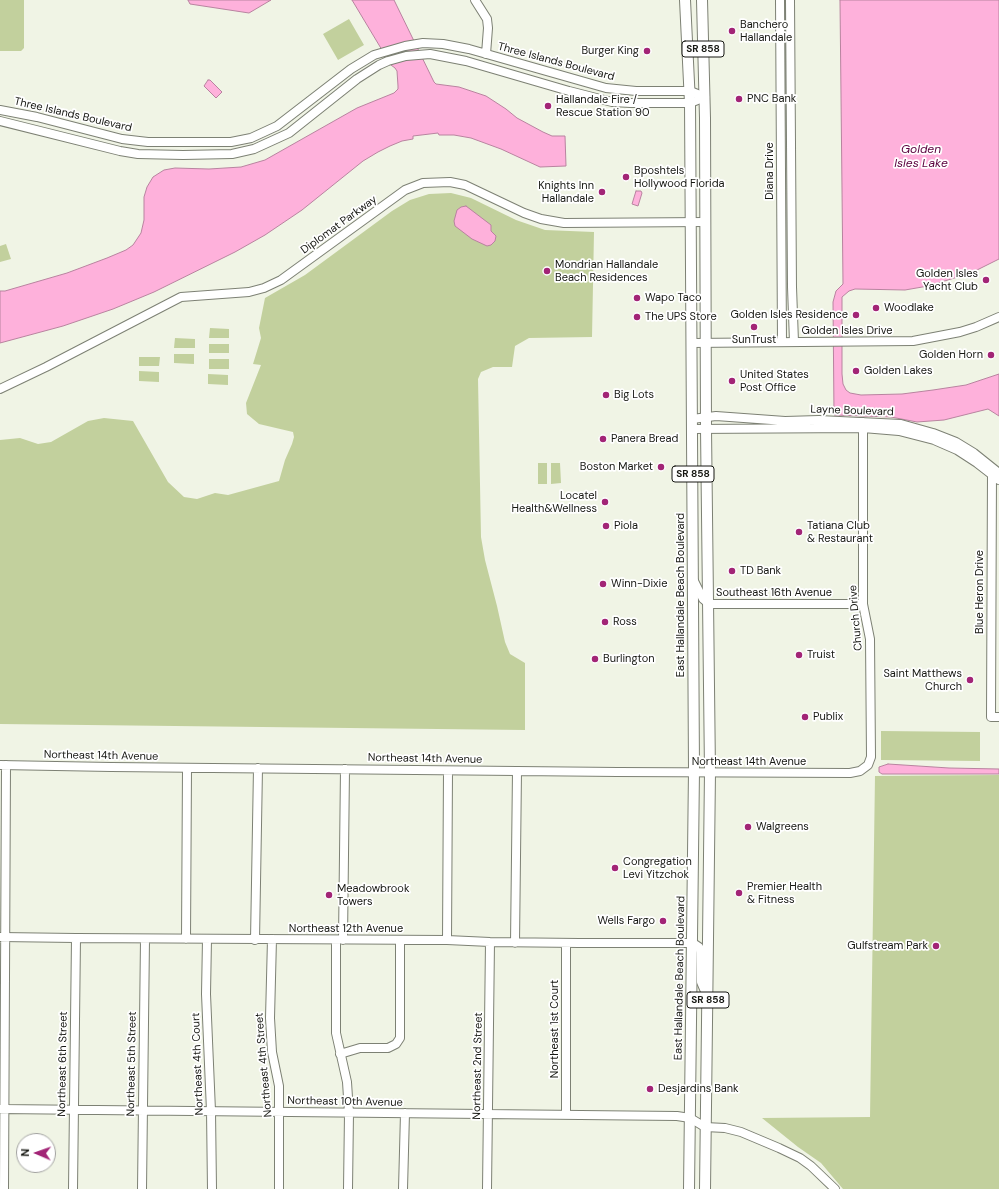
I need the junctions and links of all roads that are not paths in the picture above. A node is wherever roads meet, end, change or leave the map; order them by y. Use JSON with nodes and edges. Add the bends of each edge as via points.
{"nodes":[{"id":1,"x":475,"y":0,"type":"edge"},
{"id":2,"x":685,"y":0,"type":"edge"},
{"id":3,"x":702,"y":0,"type":"edge"},
{"id":4,"x":780,"y":0,"type":"edge"},
{"id":5,"x":790,"y":0,"type":"edge"},
{"id":6,"x":780,"y":23,"type":"junction"},
{"id":7,"x":790,"y":23,"type":"junction"},
{"id":8,"x":486,"y":54,"type":"junction"},
{"id":9,"x":690,"y":91,"type":"junction"},
{"id":10,"x":705,"y":97,"type":"junction"},
{"id":11,"x":690,"y":103,"type":"junction"},
{"id":12,"x":0,"y":110,"type":"edge"},
{"id":13,"x":0,"y":121,"type":"edge"},
{"id":14,"x":139,"y":142,"type":"junction"},
{"id":15,"x":172,"y":142,"type":"junction"},
{"id":16,"x":138,"y":154,"type":"junction"},
{"id":17,"x":172,"y":155,"type":"junction"},
{"id":18,"x":706,"y":222,"type":"junction"},
{"id":19,"x":690,"y":223,"type":"junction"},
{"id":20,"x":999,"y":317,"type":"edge"},
{"id":21,"x":782,"y":342,"type":"junction"},
{"id":22,"x":794,"y":342,"type":"junction"},
{"id":23,"x":691,"y":343,"type":"junction"},
{"id":24,"x":706,"y":343,"type":"junction"},
{"id":25,"x":0,"y":389,"type":"edge"},
{"id":26,"x":706,"y":417,"type":"junction"},
{"id":27,"x":692,"y":424,"type":"junction"},
{"id":28,"x":863,"y":425,"type":"junction"},
{"id":29,"x":706,"y":429,"type":"junction"},
{"id":30,"x":994,"y":471,"type":"edge"},
{"id":31,"x":999,"y":480,"type":"edge"},
{"id":32,"x":693,"y":578,"type":"junction"},
{"id":33,"x":709,"y":604,"type":"junction"},
{"id":34,"x":864,"y":604,"type":"junction"},
{"id":35,"x":694,"y":605,"type":"junction"},
{"id":36,"x":709,"y":638,"type":"junction"},
{"id":37,"x":995,"y":717,"type":"edge"},
{"id":38,"x":3,"y":765,"type":"edge"},
{"id":39,"x":187,"y":768,"type":"junction"},
{"id":40,"x":258,"y":768,"type":"junction"},
{"id":41,"x":345,"y":769,"type":"junction"},
{"id":42,"x":448,"y":771,"type":"junction"},
{"id":43,"x":517,"y":772,"type":"junction"},
{"id":44,"x":694,"y":772,"type":"junction"},
{"id":45,"x":710,"y":772,"type":"junction"},
{"id":46,"x":850,"y":773,"type":"joint"},
{"id":47,"x":694,"y":888,"type":"junction"},
{"id":48,"x":3,"y":937,"type":"edge"},
{"id":49,"x":76,"y":938,"type":"junction"},
{"id":50,"x":144,"y":939,"type":"junction"},
{"id":51,"x":186,"y":939,"type":"junction"},
{"id":52,"x":207,"y":939,"type":"junction"},
{"id":53,"x":272,"y":939,"type":"junction"},
{"id":54,"x":255,"y":940,"type":"junction"},
{"id":55,"x":340,"y":940,"type":"junction"},
{"id":56,"x":400,"y":940,"type":"junction"},
{"id":57,"x":447,"y":940,"type":"junction"},
{"id":58,"x":490,"y":942,"type":"junction"},
{"id":59,"x":515,"y":943,"type":"junction"},
{"id":60,"x":566,"y":943,"type":"junction"},
{"id":61,"x":693,"y":943,"type":"junction"},
{"id":62,"x":708,"y":943,"type":"junction"},
{"id":63,"x":708,"y":998,"type":"junction"},
{"id":64,"x":340,"y":1054,"type":"junction"},
{"id":65,"x":2,"y":1109,"type":"edge"},
{"id":66,"x":74,"y":1110,"type":"junction"},
{"id":67,"x":142,"y":1111,"type":"junction"},
{"id":68,"x":211,"y":1111,"type":"junction"},
{"id":69,"x":280,"y":1112,"type":"junction"},
{"id":70,"x":349,"y":1113,"type":"junction"},
{"id":71,"x":405,"y":1113,"type":"junction"},
{"id":72,"x":488,"y":1114,"type":"junction"},
{"id":73,"x":566,"y":1115,"type":"junction"},
{"id":74,"x":690,"y":1118,"type":"junction"},
{"id":75,"x":705,"y":1127,"type":"junction"},
{"id":76,"x":4,"y":1189,"type":"edge"},
{"id":77,"x":73,"y":1189,"type":"edge"},
{"id":78,"x":142,"y":1189,"type":"edge"},
{"id":79,"x":212,"y":1189,"type":"edge"},
{"id":80,"x":280,"y":1189,"type":"edge"},
{"id":81,"x":348,"y":1189,"type":"edge"},
{"id":82,"x":404,"y":1189,"type":"edge"},
{"id":83,"x":487,"y":1189,"type":"edge"},
{"id":84,"x":690,"y":1189,"type":"edge"},
{"id":85,"x":705,"y":1189,"type":"edge"},
{"id":86,"x":835,"y":1189,"type":"edge"}],
"edges":[{"from":1,"to":8,"type":"street","via":[[487,19]]},
{"from":2,"to":9,"type":"main road","name":"East Hallandale Beach Boulevard","number":"SR 858"},
{"from":3,"to":10,"type":"main road","number":"SR 858"},
{"from":4,"to":6,"type":"street","name":"Diana Drive"},
{"from":5,"to":7,"type":"street","name":"Diana Drive"},
{"from":6,"to":7,"type":"street"},
{"from":6,"to":21,"type":"street","name":"Diana Drive"},
{"from":7,"to":22,"type":"street","name":"Diana Drive"},
{"from":8,"to":9,"type":"street","name":"Three Islands Boulevard","via":[[606,88]]},
{"from":8,"to":15,"type":"street","name":"Three Islands Boulevard","via":[[443,44],[423,43],[405,46],[374,55],[340,77],[277,126],[251,138],[231,142]]},
{"from":9,"to":10,"type":"street","name":"Three Islands Boulevard"},
{"from":9,"to":11,"type":"main road","name":"East Hallandale Beach Boulevard","number":"SR 858"},
{"from":10,"to":11,"type":"street","name":"Three Islands Boulevard"},
{"from":10,"to":18,"type":"main road","number":"SR 858"},
{"from":11,"to":17,"type":"street","name":"Three Islands Boulevard","via":[[631,104],[600,99],[466,61],[430,54],[406,56],[379,65],[357,79],[289,133],[254,150],[232,154]]},
{"from":11,"to":19,"type":"main road","name":"East Hallandale Beach Boulevard","number":"SR 858"},
{"from":12,"to":14,"type":"street","name":"Three Islands Boulevard"},
{"from":13,"to":16,"type":"street","name":"Three Islands Boulevard"},
{"from":14,"to":15,"type":"street","name":"Three Islands Boulevard"},
{"from":14,"to":16,"type":"street"},
{"from":15,"to":17,"type":"street"},
{"from":16,"to":17,"type":"street","name":"Three Islands Boulevard"},
{"from":18,"to":19,"type":"street","name":"Diplomat Parkway"},
{"from":18,"to":24,"type":"main road","number":"SR 858"},
{"from":19,"to":23,"type":"main road","name":"East Hallandale Beach Boulevard","number":"SR 858"},
{"from":19,"to":25,"type":"street","name":"Diplomat Parkway","via":[[564,223],[524,213],[465,185],[450,182],[423,183],[405,190],[280,280],[264,288],[248,292],[181,297]]},
{"from":20,"to":22,"type":"street","name":"Golden Isles Drive","via":[[960,332],[925,340]]},
{"from":21,"to":22,"type":"street","name":"Golden Isles Drive"},
{"from":21,"to":24,"type":"street","name":"Golden Isles Drive"},
{"from":23,"to":24,"type":"street","name":"Golden Isles Drive"},
{"from":23,"to":27,"type":"main road","name":"East Hallandale Beach Boulevard","number":"SR 858"},
{"from":24,"to":26,"type":"main road","number":"SR 858"},
{"from":26,"to":27,"type":"street","name":"Layne Boulevard"},
{"from":26,"to":28,"type":"street","name":"Layne Boulevard"},
{"from":26,"to":29,"type":"main road","number":"SR 858"},
{"from":27,"to":29,"type":"street","name":"Layne Boulevard"},
{"from":27,"to":32,"type":"main road","name":"East Hallandale Beach Boulevard","number":"SR 858"},
{"from":28,"to":29,"type":"street","name":"Layne Boulevard"},
{"from":28,"to":30,"type":"street","name":"Layne Boulevard","via":[[916,431]]},
{"from":28,"to":34,"type":"street","name":"Church Drive"},
{"from":29,"to":33,"type":"main road","number":"SR 858"},
{"from":30,"to":31,"type":"street","name":"Layne Boulevard"},
{"from":30,"to":37,"type":"street","name":"Blue Heron Drive"},
{"from":32,"to":33,"type":"street","via":[[699,593]]},
{"from":32,"to":35,"type":"main road","name":"East Hallandale Beach Boulevard","number":"SR 858"},
{"from":33,"to":34,"type":"street","name":"Southeast 16th Avenue"},
{"from":33,"to":36,"type":"main road","number":"SR 858"},
{"from":34,"to":46,"type":"street","name":"Church Drive","via":[[870,639],[871,757],[865,769]]},
{"from":35,"to":36,"type":"main road"},
{"from":35,"to":44,"type":"main road","name":"East Hallandale Beach Boulevard","number":"SR 858"},
{"from":36,"to":45,"type":"main road","number":"SR 858"},
{"from":38,"to":39,"type":"street","name":"Northeast 14th Avenue"},
{"from":38,"to":48,"type":"street"},
{"from":39,"to":40,"type":"street","name":"Northeast 14th Avenue"},
{"from":39,"to":51,"type":"street"},
{"from":40,"to":41,"type":"street","name":"Northeast 14th Avenue"},
{"from":40,"to":54,"type":"street"},
{"from":41,"to":42,"type":"street","name":"Northeast 14th Avenue"},
{"from":41,"to":55,"type":"street"},
{"from":42,"to":43,"type":"street","name":"Northeast 14th Avenue"},
{"from":42,"to":57,"type":"street"},
{"from":43,"to":44,"type":"street","name":"Northeast 14th Avenue"},
{"from":43,"to":59,"type":"street"},
{"from":44,"to":45,"type":"street","name":"Northeast 14th Avenue"},
{"from":44,"to":47,"type":"main road","name":"East Hallandale Beach Boulevard","number":"SR 858"},
{"from":45,"to":46,"type":"street","name":"Northeast 14th Avenue"},
{"from":45,"to":62,"type":"main road","number":"SR 858"},
{"from":47,"to":61,"type":"main road","name":"East Hallandale Beach Boulevard","number":"SR 858"},
{"from":47,"to":62,"type":"main road","via":[[699,899],[700,933]]},
{"from":48,"to":49,"type":"street","name":"Northeast 12th Avenue"},
{"from":48,"to":65,"type":"street"},
{"from":49,"to":50,"type":"street","name":"Northeast 12th Avenue"},
{"from":49,"to":66,"type":"street","name":"Northeast 6th Street"},
{"from":50,"to":51,"type":"street","name":"Northeast 12th Avenue"},
{"from":50,"to":67,"type":"street","name":"Northeast 5th Street"},
{"from":51,"to":52,"type":"street","name":"Northeast 12th Avenue"},
{"from":52,"to":54,"type":"street","name":"Northeast 12th Avenue"},
{"from":52,"to":68,"type":"street","name":"Northeast 4th Court","via":[[206,994]]},
{"from":53,"to":54,"type":"street","name":"Northeast 12th Avenue"},
{"from":53,"to":55,"type":"street","name":"Northeast 12th Avenue"},
{"from":53,"to":69,"type":"street","name":"Northeast 4th Street","via":[[270,1018]]},
{"from":55,"to":56,"type":"street","name":"Northeast 12th Avenue"},
{"from":55,"to":64,"type":"street","via":[[336,1033]]},
{"from":56,"to":57,"type":"street","name":"Northeast 12th Avenue"},
{"from":56,"to":64,"type":"street","via":[[400,1038],[396,1044],[388,1048],[360,1048]]},
{"from":57,"to":58,"type":"street","name":"Northeast 12th Avenue"},
{"from":58,"to":59,"type":"street","name":"Northeast 12th Avenue"},
{"from":58,"to":72,"type":"street","name":"Northeast 2nd Street"},
{"from":59,"to":60,"type":"street","name":"Northeast 12th Avenue"},
{"from":60,"to":61,"type":"street","name":"Northeast 12th Avenue"},
{"from":60,"to":73,"type":"street","name":"Northeast 1st Court"},
{"from":61,"to":63,"type":"street","via":[[701,952],[702,982]]},
{"from":61,"to":74,"type":"main road","name":"East Hallandale Beach Boulevard","number":"SR 858"},
{"from":62,"to":63,"type":"main road","number":"SR 858"},
{"from":63,"to":75,"type":"main road","number":"SR 858"},
{"from":64,"to":70,"type":"street","via":[[347,1082]]},
{"from":65,"to":66,"type":"street","name":"Northeast 10th Avenue"},
{"from":65,"to":76,"type":"street"},
{"from":66,"to":67,"type":"street","name":"Northeast 10th Avenue"},
{"from":66,"to":77,"type":"street","name":"Northeast 6th Street"},
{"from":67,"to":68,"type":"street","name":"Northeast 10th Avenue"},
{"from":67,"to":78,"type":"street","name":"Northeast 5th Street"},
{"from":68,"to":69,"type":"street","name":"Northeast 10th Avenue"},
{"from":68,"to":79,"type":"street","name":"Northeast 4th Court"},
{"from":69,"to":70,"type":"street","name":"Northeast 10th Avenue"},
{"from":69,"to":80,"type":"street","name":"Northeast 4th Street"},
{"from":70,"to":71,"type":"street","name":"Northeast 10th Avenue"},
{"from":70,"to":81,"type":"street"},
{"from":71,"to":72,"type":"street","name":"Northeast 10th Avenue"},
{"from":71,"to":82,"type":"street"},
{"from":72,"to":73,"type":"street","name":"Northeast 10th Avenue"},
{"from":72,"to":83,"type":"street","name":"Northeast 2nd Street"},
{"from":73,"to":74,"type":"street","name":"Northeast 10th Avenue"},
{"from":74,"to":75,"type":"street"},
{"from":74,"to":84,"type":"main road","name":"East Hallandale Beach Boulevard","number":"SR 858"},
{"from":75,"to":85,"type":"main road","number":"SR 858"},
{"from":75,"to":86,"type":"street","via":[[741,1132],[800,1158]]}]}
